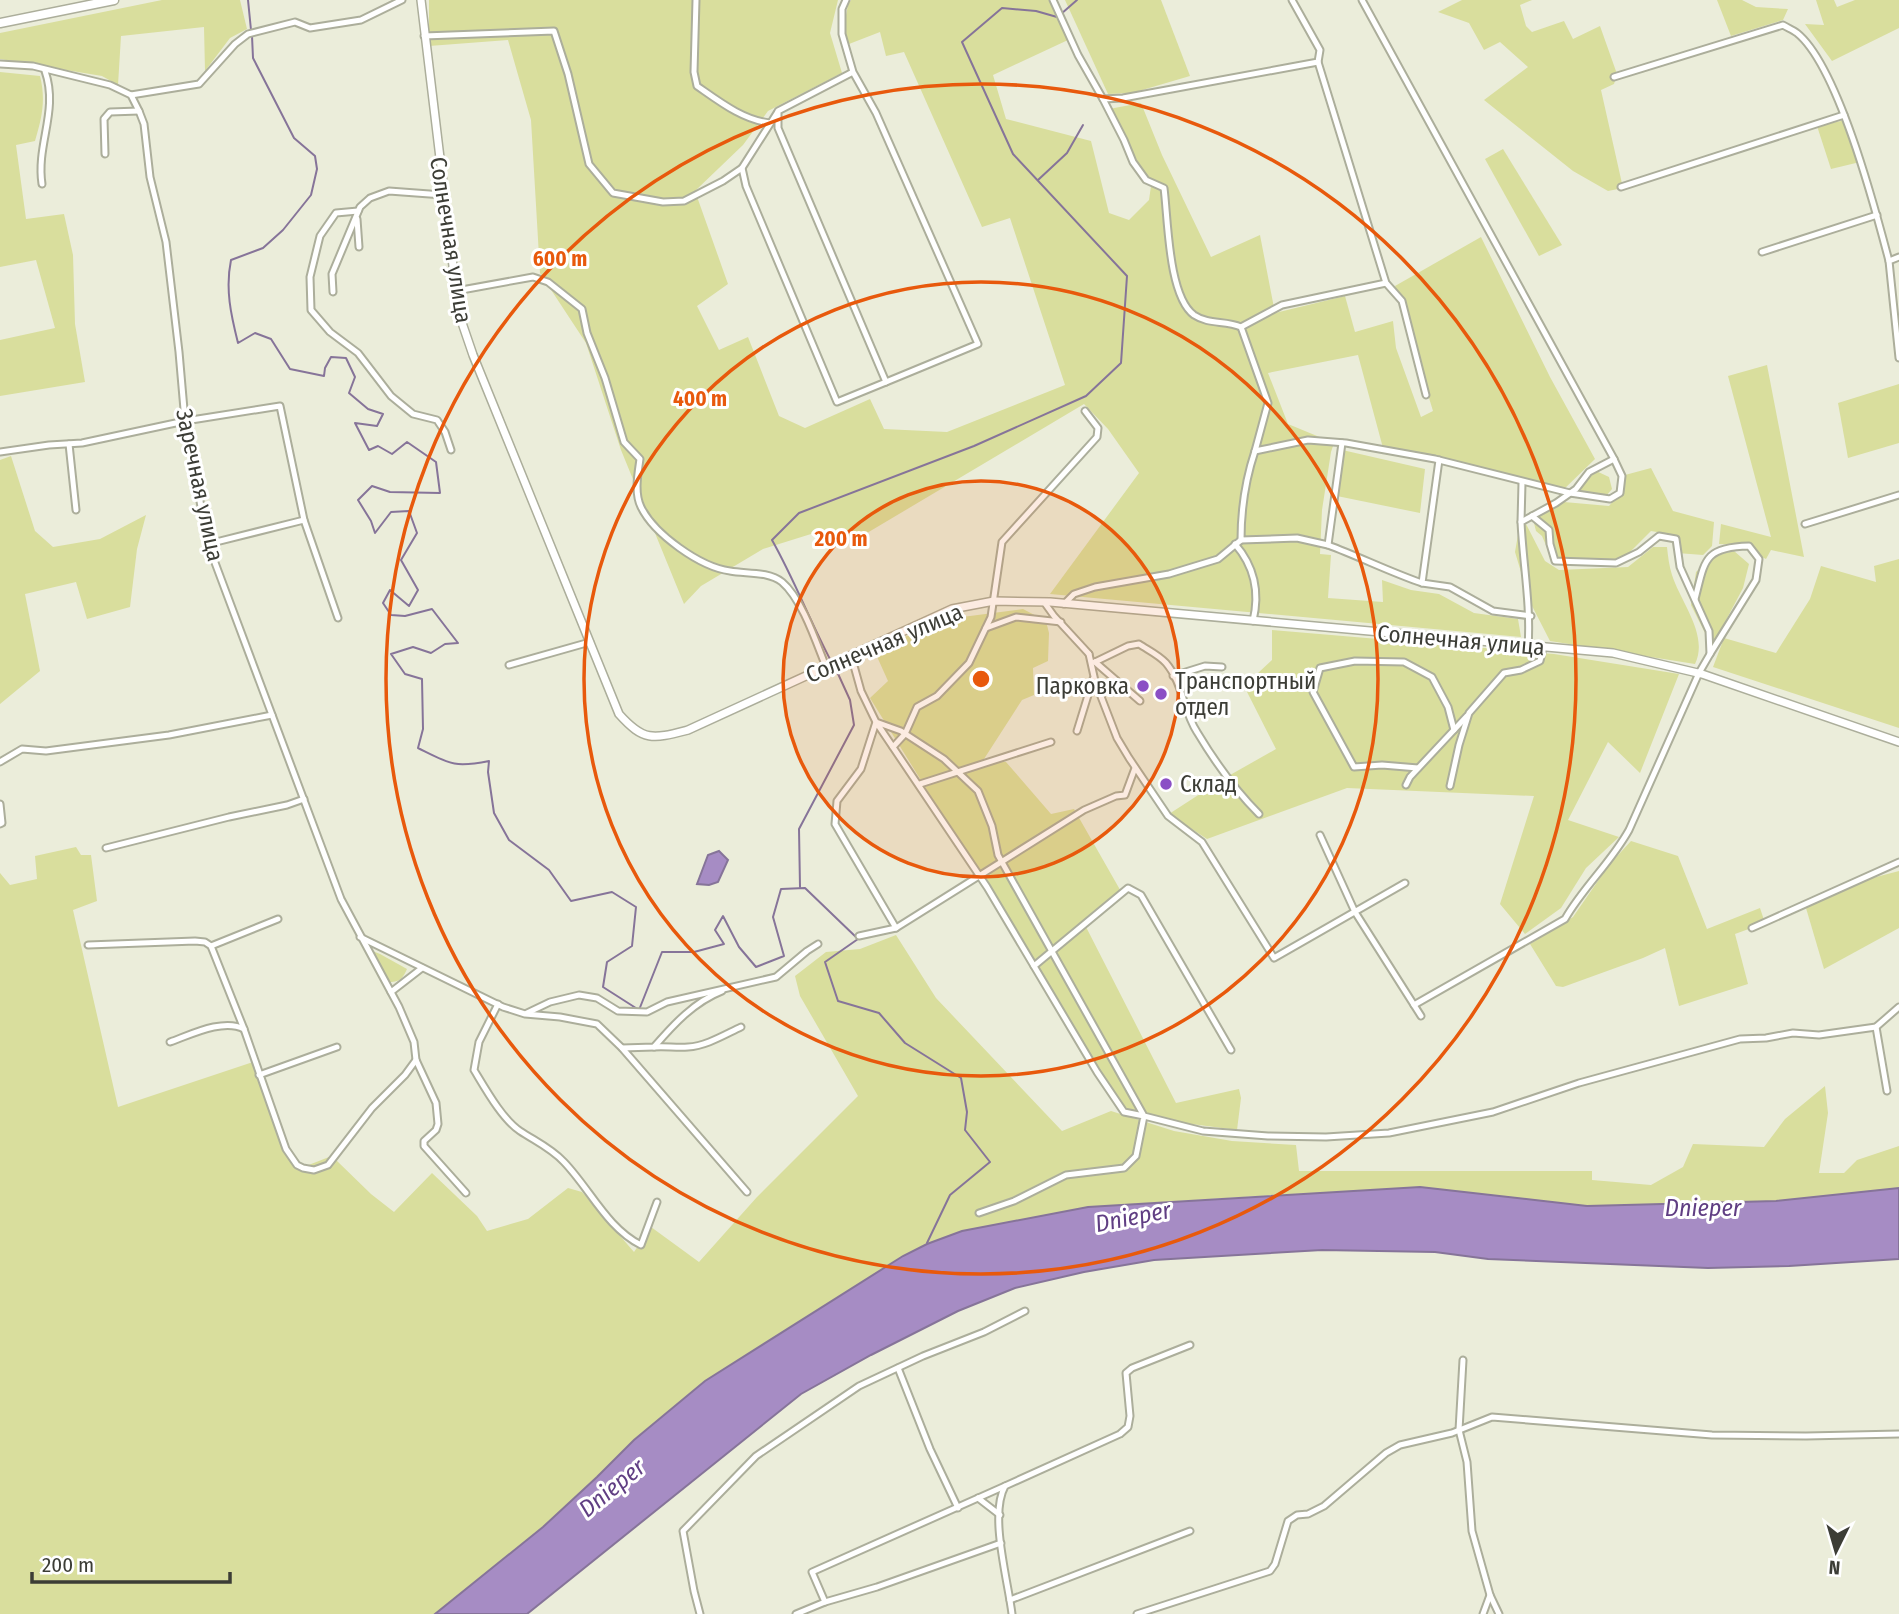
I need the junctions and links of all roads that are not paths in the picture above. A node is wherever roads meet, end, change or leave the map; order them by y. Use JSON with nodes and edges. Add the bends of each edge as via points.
{"nodes":[{"id":1,"x":114,"y":0,"type":"edge"},
{"id":2,"x":402,"y":0,"type":"edge"},
{"id":3,"x":421,"y":0,"type":"edge"},
{"id":4,"x":696,"y":0,"type":"edge"},
{"id":5,"x":846,"y":0,"type":"edge"},
{"id":6,"x":1054,"y":0,"type":"edge"},
{"id":7,"x":1292,"y":0,"type":"edge"},
{"id":8,"x":1362,"y":0,"type":"edge"},
{"id":9,"x":0,"y":23,"type":"edge"},
{"id":10,"x":424,"y":36,"type":"junction"},
{"id":11,"x":1318,"y":62,"type":"junction"},
{"id":12,"x":0,"y":64,"type":"edge"},
{"id":13,"x":45,"y":71,"type":"junction"},
{"id":14,"x":853,"y":72,"type":"junction"},
{"id":15,"x":1614,"y":77,"type":"dead end"},
{"id":16,"x":131,"y":95,"type":"junction"},
{"id":17,"x":1103,"y":99,"type":"junction"},
{"id":18,"x":139,"y":111,"type":"junction"},
{"id":19,"x":778,"y":111,"type":"junction"},
{"id":20,"x":1844,"y":115,"type":"junction"},
{"id":21,"x":770,"y":123,"type":"junction"},
{"id":22,"x":106,"y":155,"type":"dead end"},
{"id":23,"x":742,"y":168,"type":"junction"},
{"id":24,"x":42,"y":184,"type":"dead end"},
{"id":25,"x":1621,"y":187,"type":"dead end"},
{"id":26,"x":443,"y":195,"type":"junction"},
{"id":27,"x":357,"y":214,"type":"junction"},
{"id":28,"x":1877,"y":215,"type":"junction"},
{"id":29,"x":359,"y":247,"type":"dead end"},
{"id":30,"x":1762,"y":253,"type":"dead end"},
{"id":31,"x":1899,"y":257,"type":"edge"},
{"id":32,"x":1889,"y":261,"type":"junction"},
{"id":33,"x":1386,"y":283,"type":"junction"},
{"id":34,"x":456,"y":291,"type":"junction"},
{"id":35,"x":333,"y":292,"type":"dead end"},
{"id":36,"x":1241,"y":327,"type":"junction"},
{"id":37,"x":1899,"y":358,"type":"edge"},
{"id":38,"x":886,"y":382,"type":"junction"},
{"id":39,"x":1426,"y":395,"type":"dead end"},
{"id":40,"x":1085,"y":411,"type":"dead end"},
{"id":41,"x":185,"y":421,"type":"junction"},
{"id":42,"x":1342,"y":443,"type":"junction"},
{"id":43,"x":69,"y":444,"type":"junction"},
{"id":44,"x":451,"y":450,"type":"dead end"},
{"id":45,"x":1255,"y":451,"type":"junction"},
{"id":46,"x":0,"y":452,"type":"edge"},
{"id":47,"x":1614,"y":459,"type":"junction"},
{"id":48,"x":1439,"y":460,"type":"junction"},
{"id":49,"x":1522,"y":483,"type":"junction"},
{"id":50,"x":1570,"y":494,"type":"junction"},
{"id":51,"x":1899,"y":495,"type":"edge"},
{"id":52,"x":76,"y":510,"type":"dead end"},
{"id":53,"x":1532,"y":516,"type":"junction"},
{"id":54,"x":304,"y":520,"type":"junction"},
{"id":55,"x":1521,"y":522,"type":"junction"},
{"id":56,"x":1805,"y":524,"type":"dead end"},
{"id":57,"x":1238,"y":542,"type":"junction"},
{"id":58,"x":208,"y":544,"type":"junction"},
{"id":59,"x":1328,"y":545,"type":"junction"},
{"id":60,"x":1422,"y":583,"type":"junction"},
{"id":61,"x":994,"y":601,"type":"junction"},
{"id":62,"x":1695,"y":601,"type":"junction"},
{"id":63,"x":1044,"y":602,"type":"junction"},
{"id":64,"x":1064,"y":604,"type":"junction"},
{"id":65,"x":1531,"y":616,"type":"junction"},
{"id":66,"x":338,"y":618,"type":"dead end"},
{"id":67,"x":1253,"y":621,"type":"junction"},
{"id":68,"x":1061,"y":622,"type":"junction"},
{"id":69,"x":986,"y":628,"type":"junction"},
{"id":70,"x":590,"y":642,"type":"junction"},
{"id":71,"x":1528,"y":647,"type":"junction"},
{"id":72,"x":1543,"y":648,"type":"junction"},
{"id":73,"x":1089,"y":654,"type":"junction"},
{"id":74,"x":1710,"y":654,"type":"junction"},
{"id":75,"x":851,"y":655,"type":"junction"},
{"id":76,"x":1095,"y":663,"type":"junction"},
{"id":77,"x":509,"y":665,"type":"dead end"},
{"id":78,"x":826,"y":667,"type":"junction"},
{"id":79,"x":1222,"y":667,"type":"dead end"},
{"id":80,"x":1699,"y":673,"type":"junction"},
{"id":81,"x":1093,"y":676,"type":"junction"},
{"id":82,"x":1173,"y":676,"type":"junction"},
{"id":83,"x":1140,"y":701,"type":"dead end"},
{"id":84,"x":1469,"y":713,"type":"junction"},
{"id":85,"x":272,"y":715,"type":"junction"},
{"id":86,"x":876,"y":722,"type":"junction"},
{"id":87,"x":1454,"y":730,"type":"junction"},
{"id":88,"x":1077,"y":731,"type":"dead end"},
{"id":89,"x":905,"y":734,"type":"junction"},
{"id":90,"x":1051,"y":742,"type":"dead end"},
{"id":91,"x":1899,"y":742,"type":"edge"},
{"id":92,"x":893,"y":747,"type":"junction"},
{"id":93,"x":0,"y":762,"type":"edge"},
{"id":94,"x":1135,"y":768,"type":"junction"},
{"id":95,"x":1418,"y":768,"type":"junction"},
{"id":96,"x":958,"y":772,"type":"junction"},
{"id":97,"x":920,"y":784,"type":"junction"},
{"id":98,"x":1406,"y":785,"type":"dead end"},
{"id":99,"x":1450,"y":786,"type":"dead end"},
{"id":100,"x":304,"y":799,"type":"junction"},
{"id":101,"x":0,"y":804,"type":"edge"},
{"id":102,"x":1259,"y":814,"type":"dead end"},
{"id":103,"x":0,"y":824,"type":"edge"},
{"id":104,"x":1320,"y":835,"type":"dead end"},
{"id":105,"x":106,"y":848,"type":"dead end"},
{"id":106,"x":1004,"y":862,"type":"junction"},
{"id":107,"x":1899,"y":862,"type":"edge"},
{"id":108,"x":978,"y":875,"type":"junction"},
{"id":109,"x":1405,"y":883,"type":"dead end"},
{"id":110,"x":1355,"y":912,"type":"junction"},
{"id":111,"x":278,"y":919,"type":"dead end"},
{"id":112,"x":896,"y":928,"type":"junction"},
{"id":113,"x":1752,"y":928,"type":"dead end"},
{"id":114,"x":859,"y":936,"type":"dead end"},
{"id":115,"x":360,"y":937,"type":"junction"},
{"id":116,"x":818,"y":944,"type":"dead end"},
{"id":117,"x":88,"y":945,"type":"dead end"},
{"id":118,"x":211,"y":946,"type":"junction"},
{"id":119,"x":1051,"y":952,"type":"junction"},
{"id":120,"x":1034,"y":966,"type":"junction"},
{"id":121,"x":422,"y":968,"type":"junction"},
{"id":122,"x":735,"y":985,"type":"junction"},
{"id":123,"x":391,"y":992,"type":"junction"},
{"id":124,"x":498,"y":1004,"type":"junction"},
{"id":125,"x":1414,"y":1005,"type":"junction"},
{"id":126,"x":1899,"y":1007,"type":"edge"},
{"id":127,"x":525,"y":1014,"type":"junction"},
{"id":128,"x":1421,"y":1016,"type":"dead end"},
{"id":129,"x":741,"y":1027,"type":"dead end"},
{"id":130,"x":1876,"y":1027,"type":"junction"},
{"id":131,"x":244,"y":1029,"type":"junction"},
{"id":132,"x":170,"y":1042,"type":"dead end"},
{"id":133,"x":337,"y":1047,"type":"dead end"},
{"id":134,"x":654,"y":1047,"type":"junction"},
{"id":135,"x":622,"y":1048,"type":"junction"},
{"id":136,"x":1231,"y":1050,"type":"dead end"},
{"id":137,"x":416,"y":1060,"type":"junction"},
{"id":138,"x":260,"y":1075,"type":"junction"},
{"id":139,"x":1887,"y":1091,"type":"dead end"},
{"id":140,"x":1144,"y":1116,"type":"junction"},
{"id":141,"x":747,"y":1192,"type":"dead end"},
{"id":142,"x":466,"y":1193,"type":"dead end"},
{"id":143,"x":657,"y":1202,"type":"dead end"},
{"id":144,"x":979,"y":1213,"type":"dead end"},
{"id":145,"x":1026,"y":1311,"type":"dead end"},
{"id":146,"x":1190,"y":1345,"type":"dead end"},
{"id":147,"x":1463,"y":1360,"type":"dead end"},
{"id":148,"x":898,"y":1368,"type":"junction"},
{"id":149,"x":1459,"y":1430,"type":"junction"},
{"id":150,"x":1899,"y":1434,"type":"edge"},
{"id":151,"x":1004,"y":1486,"type":"junction"},
{"id":152,"x":978,"y":1499,"type":"junction"},
{"id":153,"x":958,"y":1508,"type":"junction"},
{"id":154,"x":1000,"y":1515,"type":"junction"},
{"id":155,"x":1190,"y":1531,"type":"dead end"},
{"id":156,"x":1001,"y":1543,"type":"junction"},
{"id":157,"x":1490,"y":1595,"type":"junction"},
{"id":158,"x":1010,"y":1600,"type":"junction"},
{"id":159,"x":825,"y":1602,"type":"junction"},
{"id":160,"x":700,"y":1614,"type":"edge"},
{"id":161,"x":796,"y":1614,"type":"edge"},
{"id":162,"x":1012,"y":1614,"type":"edge"},
{"id":163,"x":1137,"y":1614,"type":"edge"},
{"id":164,"x":1483,"y":1614,"type":"edge"},
{"id":165,"x":1499,"y":1614,"type":"edge"}],
"edges":[{"from":1,"to":9,"type":"main road"},
{"from":2,"to":16,"type":"street","via":[[361,20],[310,28],[295,22],[248,34],[199,84]]},
{"from":3,"to":10,"type":"street","name":"Солнечная улица"},
{"from":4,"to":21,"type":"street","via":[[697,86],[746,116]]},
{"from":5,"to":14,"type":"street","via":[[842,34]]},
{"from":6,"to":17,"type":"street"},
{"from":7,"to":11,"type":"street","via":[[1320,50]]},
{"from":8,"to":47,"type":"street"},
{"from":10,"to":23,"type":"street","via":[[554,31],[589,164],[613,193],[684,201]]},
{"from":10,"to":26,"type":"street","name":"Солнечная улица"},
{"from":11,"to":17,"type":"street"},
{"from":11,"to":33,"type":"street"},
{"from":12,"to":13,"type":"street"},
{"from":13,"to":16,"type":"street","via":[[110,85]]},
{"from":13,"to":24,"type":"street","via":[[51,88]]},
{"from":14,"to":19,"type":"street"},
{"from":14,"to":38,"type":"street","via":[[876,113],[978,344]]},
{"from":15,"to":20,"type":"street","via":[[1783,25],[1809,46]]},
{"from":16,"to":18,"type":"street","name":"Заречная улица"},
{"from":17,"to":36,"type":"street","via":[[1133,162],[1146,180],[1164,188],[1168,250],[1179,291],[1192,314]]},
{"from":18,"to":22,"type":"street","via":[[110,112],[104,119]]},
{"from":18,"to":41,"type":"street","name":"Заречная улица","via":[[166,242]]},
{"from":19,"to":21,"type":"street"},
{"from":19,"to":38,"type":"street","via":[[778,128]]},
{"from":20,"to":25,"type":"street"},
{"from":20,"to":28,"type":"street"},
{"from":21,"to":23,"type":"street"},
{"from":23,"to":38,"type":"street","via":[[837,402]]},
{"from":26,"to":27,"type":"street","via":[[389,191],[370,198]]},
{"from":26,"to":34,"type":"street","name":"Солнечная улица"},
{"from":27,"to":29,"type":"street"},
{"from":27,"to":35,"type":"street","via":[[332,274]]},
{"from":27,"to":44,"type":"street","via":[[336,214],[320,236],[310,277],[311,310],[358,353],[391,396],[413,414],[437,420]]},
{"from":28,"to":30,"type":"street"},
{"from":28,"to":32,"type":"street"},
{"from":31,"to":32,"type":"street"},
{"from":32,"to":37,"type":"street"},
{"from":33,"to":36,"type":"street","via":[[1282,305]]},
{"from":33,"to":39,"type":"street","via":[[1402,301]]},
{"from":34,"to":70,"type":"street","name":"Солнечная улица","via":[[473,355]]},
{"from":34,"to":78,"type":"street","via":[[533,277],[548,282],[582,309],[624,442],[640,458],[640,506],[654,525],[691,557],[727,571],[780,580],[796,598]]},
{"from":36,"to":45,"type":"street","via":[[1268,403]]},
{"from":40,"to":61,"type":"street","via":[[1098,428],[1097,437],[1002,542]]},
{"from":41,"to":43,"type":"street"},
{"from":41,"to":54,"type":"street","via":[[280,405]]},
{"from":41,"to":58,"type":"street","name":"Заречная улица"},
{"from":42,"to":45,"type":"street","via":[[1308,440]]},
{"from":42,"to":48,"type":"street"},
{"from":42,"to":59,"type":"street"},
{"from":43,"to":46,"type":"street"},
{"from":43,"to":52,"type":"street"},
{"from":45,"to":57,"type":"street","via":[[1241,505]]},
{"from":47,"to":50,"type":"street","via":[[1590,472]]},
{"from":47,"to":50,"type":"street","via":[[1622,476],[1620,493],[1610,499]]},
{"from":48,"to":49,"type":"street"},
{"from":48,"to":60,"type":"street"},
{"from":49,"to":50,"type":"street"},
{"from":49,"to":55,"type":"street"},
{"from":50,"to":53,"type":"street"},
{"from":51,"to":56,"type":"street"},
{"from":53,"to":55,"type":"street"},
{"from":53,"to":62,"type":"street","via":[[1549,530],[1555,561],[1616,563],[1659,536],[1676,539],[1680,567]]},
{"from":54,"to":58,"type":"street"},
{"from":54,"to":66,"type":"street"},
{"from":55,"to":65,"type":"street"},
{"from":57,"to":59,"type":"street","via":[[1297,538]]},
{"from":57,"to":64,"type":"street","via":[[1218,559],[1169,574],[1095,587],[1074,594]]},
{"from":57,"to":67,"type":"street","via":[[1256,584]]},
{"from":58,"to":85,"type":"street","name":"Заречная улица"},
{"from":59,"to":60,"type":"street"},
{"from":60,"to":65,"type":"street","via":[[1450,587],[1493,611]]},
{"from":61,"to":63,"type":"street","name":"Солнечная улица"},
{"from":61,"to":69,"type":"street"},
{"from":61,"to":75,"type":"street","name":"Солнечная улица","via":[[952,609]]},
{"from":62,"to":74,"type":"street","via":[[1709,631]]},
{"from":62,"to":74,"type":"street","via":[[1702,567],[1711,555],[1726,546],[1749,546],[1759,559],[1756,580]]},
{"from":63,"to":64,"type":"street","name":"Солнечная улица"},
{"from":63,"to":68,"type":"street"},
{"from":64,"to":67,"type":"street","name":"Солнечная улица"},
{"from":65,"to":71,"type":"street"},
{"from":67,"to":71,"type":"street","name":"Солнечная улица"},
{"from":68,"to":69,"type":"street","via":[[1016,617]]},
{"from":68,"to":73,"type":"street"},
{"from":69,"to":89,"type":"street","via":[[969,663],[937,696],[917,707]]},
{"from":70,"to":77,"type":"street"},
{"from":70,"to":78,"type":"street","name":"Солнечная улица","via":[[619,713],[635,732],[660,737],[688,730]]},
{"from":71,"to":72,"type":"street","name":"Солнечная улица"},
{"from":72,"to":80,"type":"street","name":"Солнечная улица","via":[[1613,653]]},
{"from":72,"to":84,"type":"street","via":[[1540,660],[1503,673]]},
{"from":73,"to":76,"type":"street"},
{"from":73,"to":81,"type":"street"},
{"from":74,"to":80,"type":"street"},
{"from":75,"to":78,"type":"street","name":"Солнечная улица"},
{"from":75,"to":86,"type":"street"},
{"from":76,"to":82,"type":"street","via":[[1139,644],[1165,662]]},
{"from":76,"to":83,"type":"street"},
{"from":79,"to":82,"type":"street","via":[[1205,666]]},
{"from":80,"to":91,"type":"street","name":"Солнечная улица"},
{"from":80,"to":125,"type":"street","via":[[1629,830],[1565,919]]},
{"from":81,"to":88,"type":"street"},
{"from":81,"to":94,"type":"street","via":[[1117,738]]},
{"from":82,"to":102,"type":"street","via":[[1195,730],[1222,773]]},
{"from":84,"to":87,"type":"street"},
{"from":84,"to":99,"type":"street"},
{"from":85,"to":93,"type":"street","via":[[169,735],[46,751],[22,749]]},
{"from":85,"to":100,"type":"street","name":"Заречная улица"},
{"from":86,"to":89,"type":"street"},
{"from":86,"to":92,"type":"street"},
{"from":86,"to":112,"type":"street","via":[[861,769],[837,801],[835,824]]},
{"from":87,"to":95,"type":"street"},
{"from":87,"to":95,"type":"street","via":[[1432,677],[1404,662],[1355,661],[1320,668],[1313,692],[1354,767]]},
{"from":89,"to":92,"type":"street"},
{"from":89,"to":96,"type":"street"},
{"from":90,"to":96,"type":"street"},
{"from":92,"to":97,"type":"street"},
{"from":94,"to":106,"type":"street","via":[[1125,795],[1084,810]]},
{"from":94,"to":110,"type":"street","via":[[1168,817],[1202,842],[1274,958]]},
{"from":95,"to":98,"type":"street"},
{"from":96,"to":97,"type":"street"},
{"from":96,"to":106,"type":"street","via":[[978,790]]},
{"from":97,"to":108,"type":"street"},
{"from":100,"to":105,"type":"street"},
{"from":100,"to":115,"type":"street","name":"Заречная улица"},
{"from":101,"to":103,"type":"street"},
{"from":104,"to":110,"type":"street"},
{"from":106,"to":108,"type":"street"},
{"from":106,"to":119,"type":"street"},
{"from":107,"to":113,"type":"street"},
{"from":108,"to":112,"type":"street"},
{"from":108,"to":120,"type":"street"},
{"from":109,"to":110,"type":"street"},
{"from":110,"to":125,"type":"street"},
{"from":111,"to":118,"type":"street"},
{"from":112,"to":114,"type":"street"},
{"from":115,"to":121,"type":"street"},
{"from":115,"to":123,"type":"street","name":"Заречная улица"},
{"from":116,"to":122,"type":"street","via":[[776,977]]},
{"from":117,"to":118,"type":"street","via":[[195,941]]},
{"from":118,"to":131,"type":"street"},
{"from":119,"to":120,"type":"street"},
{"from":119,"to":136,"type":"street","via":[[1128,888],[1140,895]]},
{"from":119,"to":140,"type":"street"},
{"from":120,"to":140,"type":"street","via":[[1124,1112]]},
{"from":121,"to":123,"type":"street"},
{"from":121,"to":124,"type":"street"},
{"from":122,"to":127,"type":"street","via":[[667,1002],[647,1012],[618,1011],[597,998],[579,995]]},
{"from":122,"to":134,"type":"street","via":[[705,998]]},
{"from":123,"to":137,"type":"street","name":"Заречная улица","via":[[414,1042]]},
{"from":124,"to":127,"type":"street"},
{"from":124,"to":143,"type":"street","via":[[479,1042],[474,1070],[517,1129],[563,1160],[625,1237],[641,1245]]},
{"from":125,"to":128,"type":"street"},
{"from":126,"to":130,"type":"street"},
{"from":127,"to":135,"type":"street","via":[[597,1024]]},
{"from":129,"to":134,"type":"street","via":[[702,1044]]},
{"from":130,"to":139,"type":"street"},
{"from":130,"to":140,"type":"street","via":[[1740,1039],[1493,1112],[1389,1133],[1268,1136],[1203,1131]]},
{"from":131,"to":132,"type":"street","via":[[233,1025]]},
{"from":131,"to":138,"type":"street"},
{"from":133,"to":138,"type":"street"},
{"from":134,"to":135,"type":"street"},
{"from":135,"to":141,"type":"street"},
{"from":137,"to":138,"type":"street","via":[[328,1165],[314,1170],[298,1165],[286,1149]]},
{"from":137,"to":142,"type":"street","name":"Заречная улица","via":[[438,1117],[436,1130],[424,1146]]},
{"from":140,"to":144,"type":"street","via":[[1136,1156],[1124,1168],[1066,1175]]},
{"from":145,"to":148,"type":"street"},
{"from":146,"to":151,"type":"street","via":[[1126,1373],[1130,1416],[1128,1427],[1120,1434]]},
{"from":147,"to":149,"type":"street"},
{"from":148,"to":153,"type":"street"},
{"from":148,"to":160,"type":"street","via":[[859,1386],[756,1456],[683,1531]]},
{"from":149,"to":150,"type":"street","via":[[1492,1417],[1712,1434]]},
{"from":149,"to":157,"type":"street","via":[[1467,1462],[1472,1531]]},
{"from":149,"to":163,"type":"street","via":[[1400,1445],[1324,1506],[1291,1518],[1270,1571]]},
{"from":151,"to":152,"type":"street"},
{"from":151,"to":154,"type":"street","via":[[998,1498]]},
{"from":152,"to":153,"type":"street"},
{"from":152,"to":154,"type":"street"},
{"from":153,"to":159,"type":"street","via":[[812,1573]]},
{"from":154,"to":156,"type":"street"},
{"from":155,"to":158,"type":"street"},
{"from":156,"to":158,"type":"street"},
{"from":156,"to":159,"type":"street"},
{"from":157,"to":164,"type":"street"},
{"from":157,"to":165,"type":"street"},
{"from":158,"to":162,"type":"street"},
{"from":159,"to":161,"type":"street"}]}
